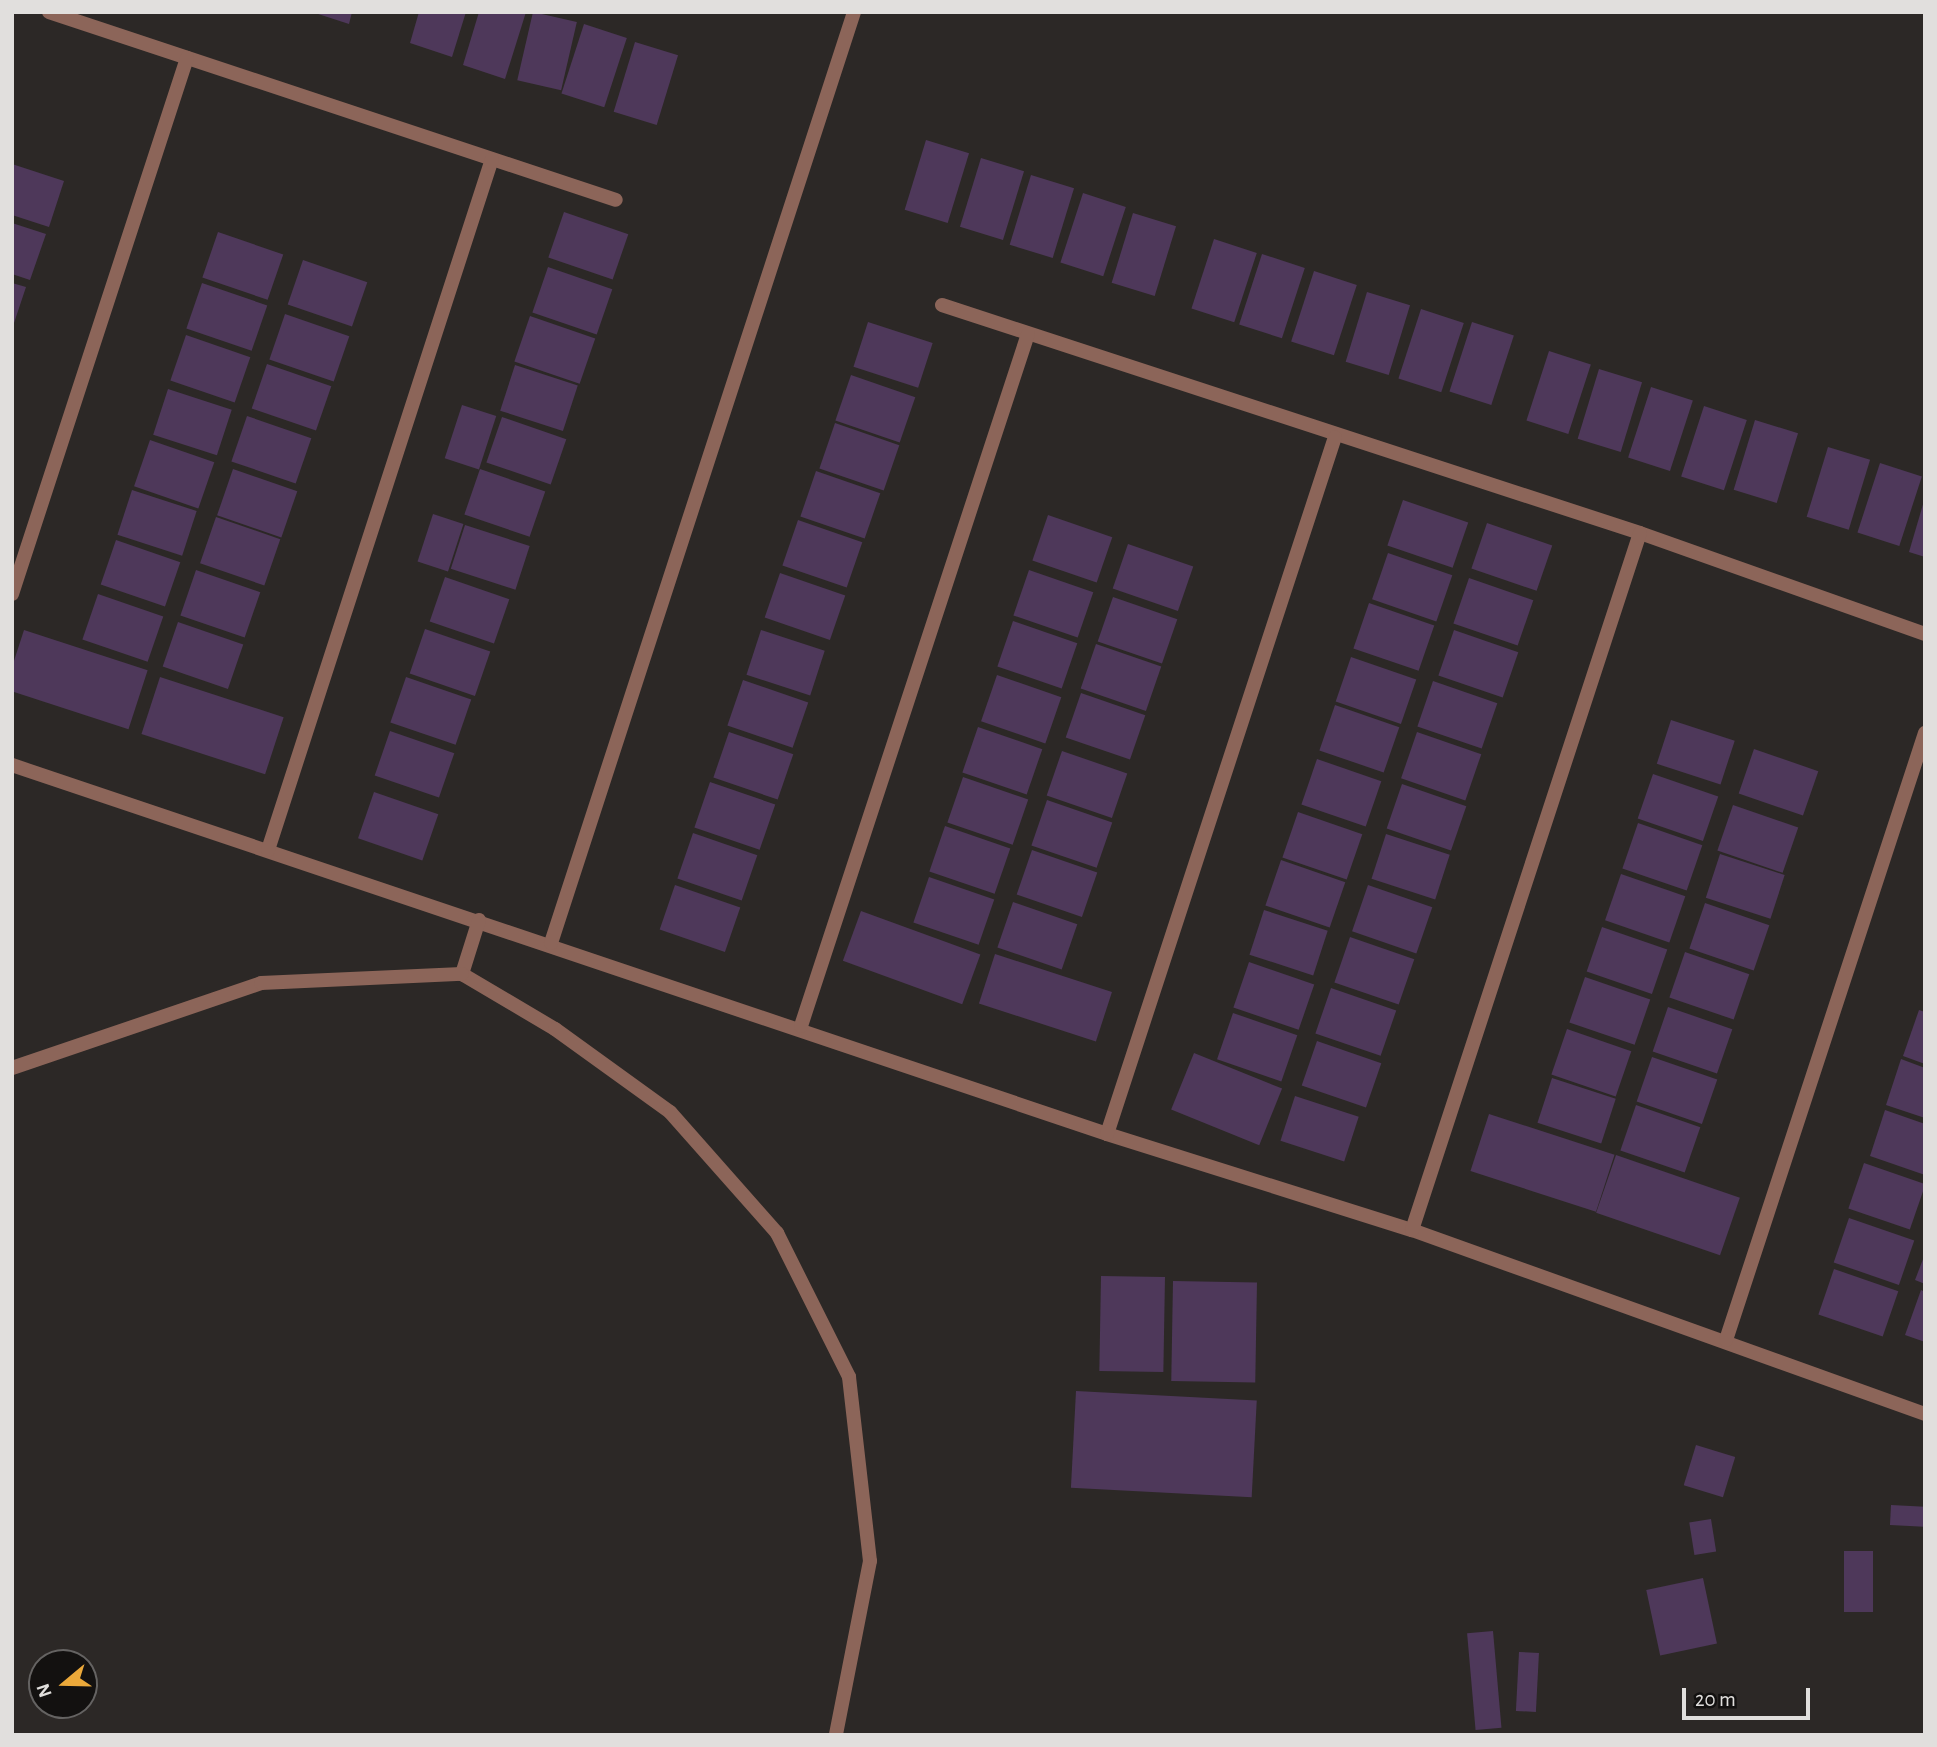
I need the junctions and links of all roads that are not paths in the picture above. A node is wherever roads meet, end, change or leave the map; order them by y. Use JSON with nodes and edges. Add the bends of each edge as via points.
{"nodes":[{"id":1,"x":49,"y":12,"type":"edge"},
{"id":2,"x":853,"y":12,"type":"edge"},
{"id":3,"x":187,"y":58,"type":"junction"},
{"id":4,"x":492,"y":159,"type":"junction"},
{"id":5,"x":617,"y":200,"type":"dead end"},
{"id":6,"x":942,"y":305,"type":"dead end"},
{"id":7,"x":1028,"y":334,"type":"junction"},
{"id":8,"x":1335,"y":437,"type":"junction"},
{"id":9,"x":1640,"y":533,"type":"junction"},
{"id":10,"x":12,"y":594,"type":"edge"},
{"id":11,"x":1925,"y":634,"type":"edge"},
{"id":12,"x":1925,"y":733,"type":"edge"},
{"id":13,"x":12,"y":765,"type":"edge"},
{"id":14,"x":268,"y":850,"type":"junction"},
{"id":15,"x":479,"y":920,"type":"junction"},
{"id":16,"x":551,"y":943,"type":"junction"},
{"id":17,"x":462,"y":974,"type":"junction"},
{"id":18,"x":801,"y":1026,"type":"junction"},
{"id":19,"x":12,"y":1068,"type":"edge"},
{"id":20,"x":1107,"y":1134,"type":"junction"},
{"id":21,"x":1412,"y":1230,"type":"junction"},
{"id":22,"x":1726,"y":1340,"type":"junction"},
{"id":23,"x":1925,"y":1414,"type":"edge"},
{"id":24,"x":836,"y":1735,"type":"edge"}],
"edges":[{"from":1,"to":3,"type":"lane"},
{"from":2,"to":16,"type":"lane"},
{"from":3,"to":4,"type":"lane"},
{"from":3,"to":10,"type":"lane"},
{"from":4,"to":5,"type":"lane"},
{"from":4,"to":14,"type":"lane"},
{"from":6,"to":7,"type":"lane"},
{"from":7,"to":8,"type":"lane"},
{"from":7,"to":18,"type":"lane"},
{"from":8,"to":9,"type":"lane"},
{"from":8,"to":20,"type":"lane"},
{"from":9,"to":11,"type":"lane"},
{"from":9,"to":21,"type":"lane"},
{"from":12,"to":22,"type":"lane"},
{"from":13,"to":14,"type":"lane"},
{"from":14,"to":15,"type":"lane"},
{"from":15,"to":16,"type":"lane"},
{"from":15,"to":17,"type":"lane"},
{"from":16,"to":18,"type":"lane"},
{"from":17,"to":19,"type":"lane","via":[[261,983]]},
{"from":17,"to":24,"type":"lane","via":[[555,1029],[670,1112],[777,1233],[849,1377],[870,1561]]},
{"from":18,"to":20,"type":"lane"},
{"from":20,"to":21,"type":"lane"},
{"from":21,"to":22,"type":"lane"},
{"from":22,"to":23,"type":"lane"}]}
